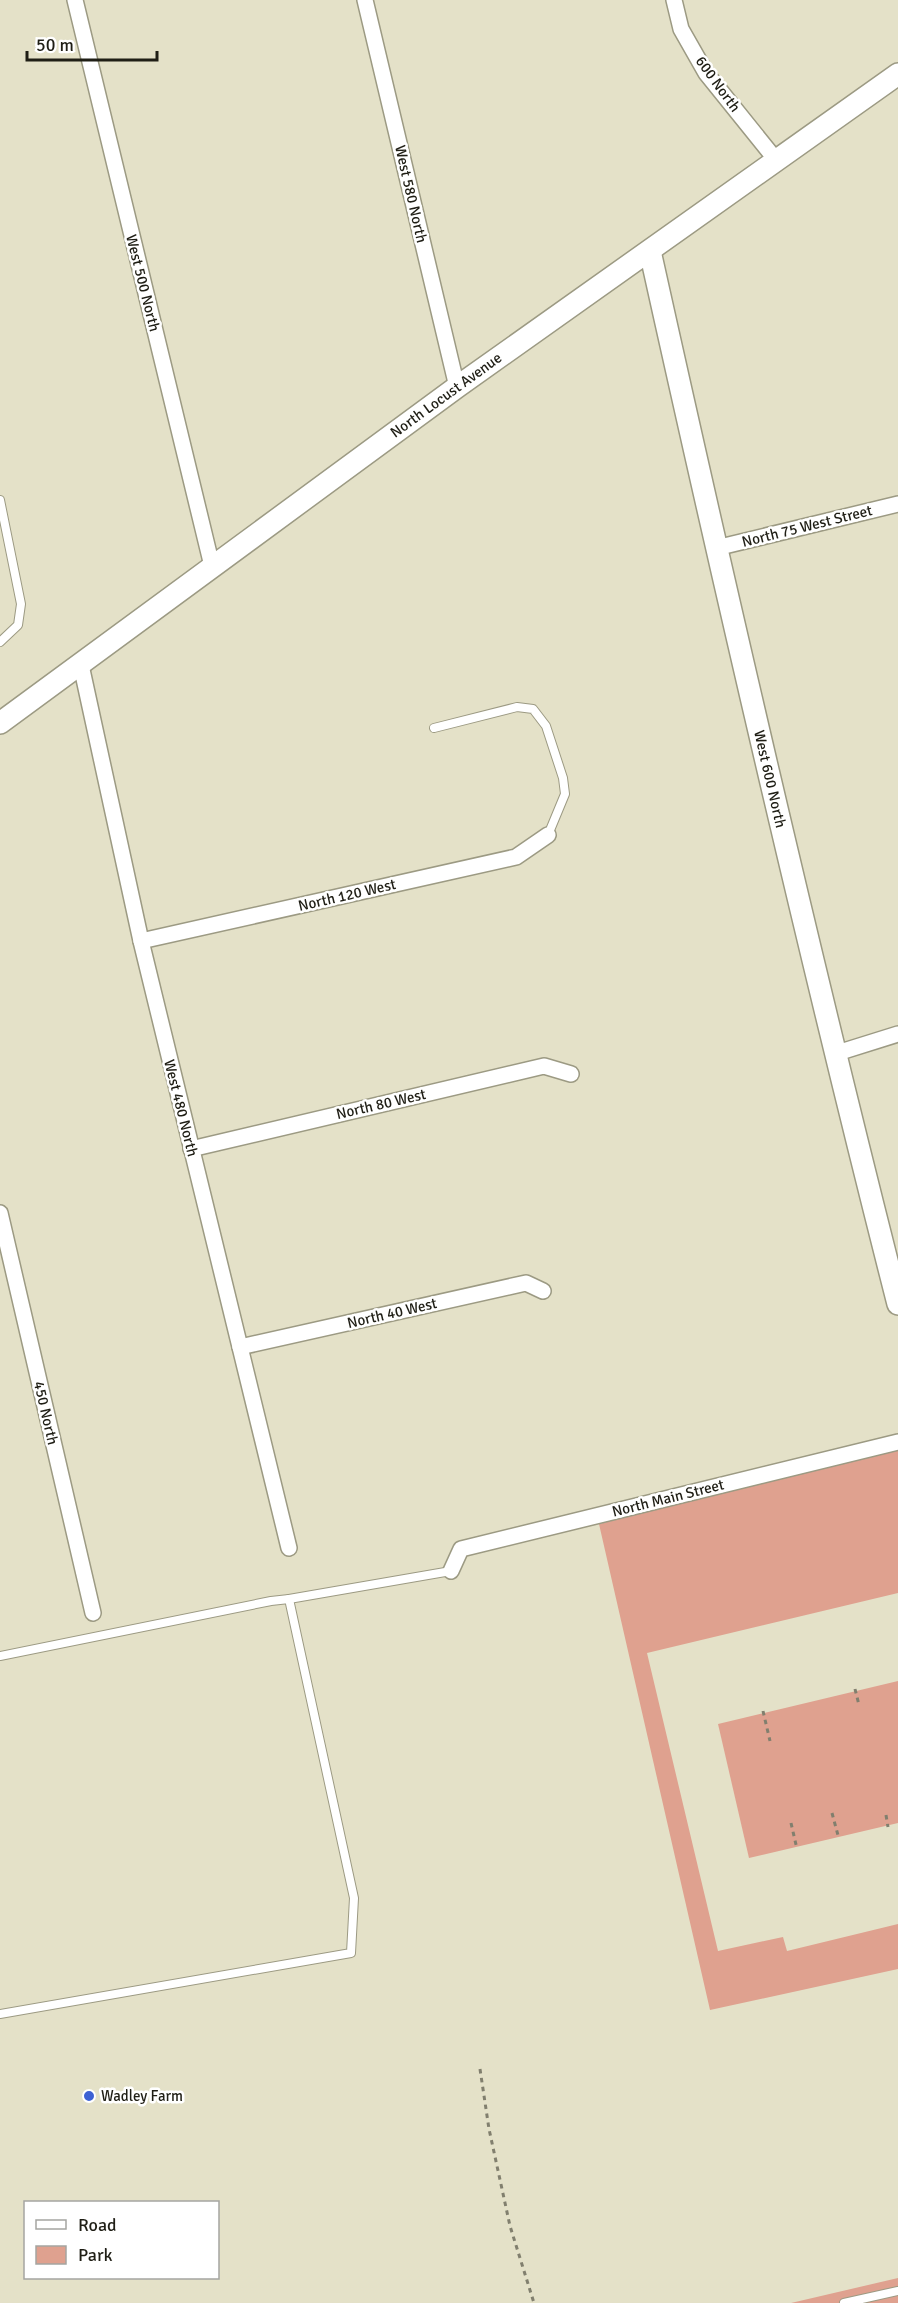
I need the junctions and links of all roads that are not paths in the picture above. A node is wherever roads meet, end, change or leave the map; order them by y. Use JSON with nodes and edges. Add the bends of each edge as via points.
{"nodes":[{"id":1,"x":75,"y":0,"type":"edge"},
{"id":2,"x":365,"y":0,"type":"edge"},
{"id":3,"x":674,"y":0,"type":"edge"},
{"id":4,"x":898,"y":74,"type":"edge"},
{"id":5,"x":776,"y":160,"type":"junction"},
{"id":6,"x":650,"y":251,"type":"junction"},
{"id":7,"x":457,"y":387,"type":"junction"},
{"id":8,"x":0,"y":500,"type":"edge"},
{"id":9,"x":898,"y":504,"type":"edge"},
{"id":10,"x":716,"y":548,"type":"junction"},
{"id":11,"x":212,"y":566,"type":"junction"},
{"id":12,"x":0,"y":642,"type":"edge"},
{"id":13,"x":81,"y":665,"type":"junction"},
{"id":14,"x":0,"y":723,"type":"edge"},
{"id":15,"x":434,"y":728,"type":"dead end"},
{"id":16,"x":548,"y":835,"type":"joint"},
{"id":17,"x":141,"y":940,"type":"junction"},
{"id":18,"x":898,"y":1034,"type":"edge"},
{"id":19,"x":834,"y":1054,"type":"junction"},
{"id":20,"x":571,"y":1074,"type":"dead end"},
{"id":21,"x":191,"y":1149,"type":"junction"},
{"id":22,"x":0,"y":1213,"type":"edge"},
{"id":23,"x":543,"y":1292,"type":"dead end"},
{"id":24,"x":898,"y":1304,"type":"edge"},
{"id":25,"x":240,"y":1347,"type":"junction"},
{"id":26,"x":898,"y":1442,"type":"edge"},
{"id":27,"x":289,"y":1548,"type":"dead end"},
{"id":28,"x":452,"y":1571,"type":"joint"},
{"id":29,"x":289,"y":1599,"type":"junction"},
{"id":30,"x":93,"y":1613,"type":"dead end"},
{"id":31,"x":0,"y":1656,"type":"edge"},
{"id":32,"x":0,"y":2014,"type":"edge"},
{"id":33,"x":898,"y":2291,"type":"edge"},
{"id":34,"x":844,"y":2303,"type":"edge"}],
"edges":[{"from":1,"to":11,"type":"street","name":"West 500 North"},
{"from":2,"to":7,"type":"street","name":"West 580 North"},
{"from":3,"to":5,"type":"street","name":"600 North","via":[[681,29],[705,73]]},
{"from":4,"to":5,"type":"street","name":"North Locust Avenue"},
{"from":5,"to":6,"type":"street","name":"North Locust Avenue"},
{"from":6,"to":7,"type":"street","name":"North Locust Avenue"},
{"from":6,"to":10,"type":"street","name":"West 600 North"},
{"from":7,"to":11,"type":"street","name":"North Locust Avenue"},
{"from":8,"to":12,"type":"lane","via":[[21,604],[18,625]]},
{"from":9,"to":10,"type":"street","name":"North 75 West Street"},
{"from":10,"to":19,"type":"street","name":"West 600 North"},
{"from":11,"to":13,"type":"street","name":"North Locust Avenue"},
{"from":13,"to":14,"type":"street","name":"North Locust Avenue"},
{"from":13,"to":17,"type":"street","name":"West 480 North"},
{"from":15,"to":16,"type":"lane","via":[[518,706],[533,709],[546,726],[565,794]]},
{"from":16,"to":17,"type":"street","name":"North 120 West","via":[[516,857]]},
{"from":17,"to":21,"type":"street","name":"West 480 North"},
{"from":18,"to":19,"type":"street"},
{"from":19,"to":24,"type":"street","name":"West 600 North"},
{"from":20,"to":21,"type":"street","name":"North 80 West","via":[[544,1066]]},
{"from":21,"to":25,"type":"street","name":"West 480 North"},
{"from":22,"to":30,"type":"street","name":"450 North"},
{"from":23,"to":25,"type":"street","name":"North 40 West","via":[[526,1283]]},
{"from":25,"to":27,"type":"street","name":"West 480 North"},
{"from":26,"to":28,"type":"street","name":"North Main Street","via":[[461,1549]]},
{"from":28,"to":29,"type":"lane"},
{"from":29,"to":31,"type":"lane"},
{"from":29,"to":32,"type":"lane","via":[[354,1898],[351,1953]]},
{"from":33,"to":34,"type":"lane"}]}
